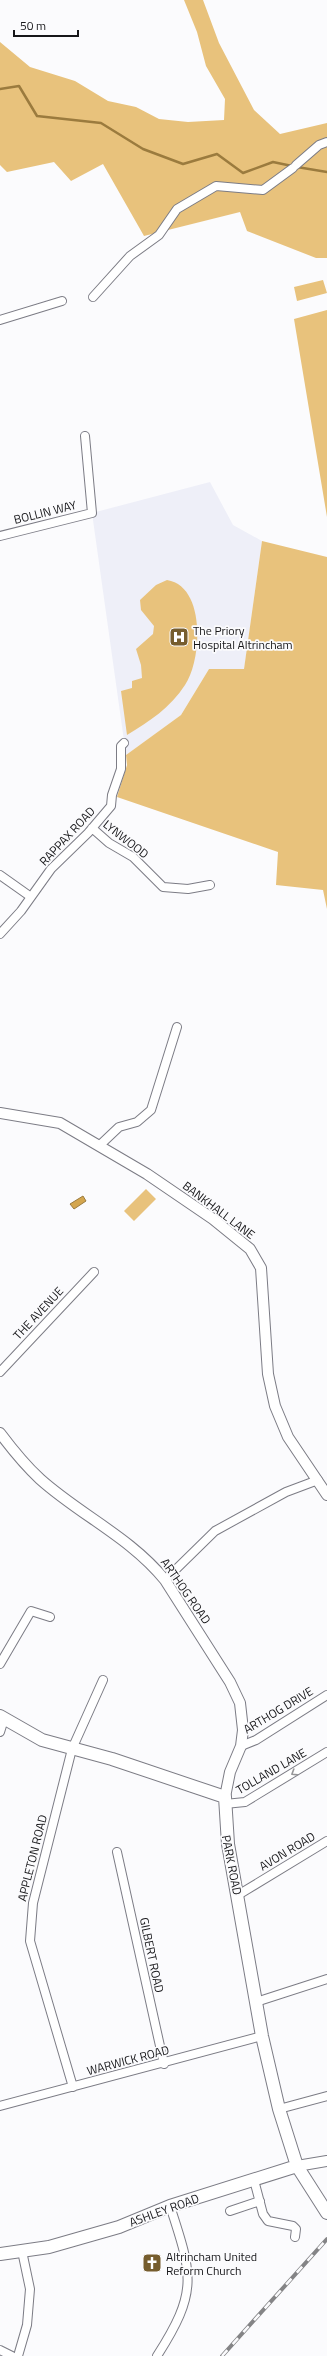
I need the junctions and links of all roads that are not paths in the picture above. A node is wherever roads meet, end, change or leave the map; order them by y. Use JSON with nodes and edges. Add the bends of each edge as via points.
{"nodes":[{"id":1,"x":327,"y":142,"type":"edge"},
{"id":2,"x":93,"y":297,"type":"dead end"},
{"id":3,"x":62,"y":301,"type":"dead end"},
{"id":4,"x":0,"y":320,"type":"edge"},
{"id":5,"x":85,"y":436,"type":"dead end"},
{"id":6,"x":0,"y":536,"type":"edge"},
{"id":7,"x":124,"y":743,"type":"dead end"},
{"id":8,"x":92,"y":828,"type":"junction"},
{"id":9,"x":0,"y":875,"type":"edge"},
{"id":10,"x":210,"y":885,"type":"dead end"},
{"id":11,"x":31,"y":897,"type":"junction"},
{"id":12,"x":0,"y":934,"type":"edge"},
{"id":13,"x":177,"y":1027,"type":"dead end"},
{"id":14,"x":0,"y":1113,"type":"edge"},
{"id":15,"x":100,"y":1145,"type":"junction"},
{"id":16,"x":94,"y":1272,"type":"dead end"},
{"id":17,"x":0,"y":1372,"type":"edge"},
{"id":18,"x":0,"y":1433,"type":"edge"},
{"id":19,"x":318,"y":1480,"type":"junction"},
{"id":20,"x":327,"y":1495,"type":"edge"},
{"id":21,"x":165,"y":1580,"type":"junction"},
{"id":22,"x":50,"y":1617,"type":"dead end"},
{"id":23,"x":0,"y":1664,"type":"edge"},
{"id":24,"x":103,"y":1680,"type":"dead end"},
{"id":25,"x":327,"y":1695,"type":"edge"},
{"id":26,"x":2,"y":1717,"type":"edge"},
{"id":27,"x":0,"y":1732,"type":"edge"},
{"id":28,"x":241,"y":1746,"type":"junction"},
{"id":29,"x":72,"y":1749,"type":"junction"},
{"id":30,"x":327,"y":1752,"type":"edge"},
{"id":31,"x":225,"y":1800,"type":"junction"},
{"id":32,"x":327,"y":1841,"type":"edge"},
{"id":33,"x":117,"y":1852,"type":"dead end"},
{"id":34,"x":238,"y":1894,"type":"junction"},
{"id":35,"x":327,"y":1979,"type":"edge"},
{"id":36,"x":256,"y":2002,"type":"junction"},
{"id":37,"x":262,"y":2036,"type":"junction"},
{"id":38,"x":164,"y":2064,"type":"junction"},
{"id":39,"x":74,"y":2087,"type":"junction"},
{"id":40,"x":327,"y":2096,"type":"edge"},
{"id":41,"x":0,"y":2106,"type":"edge"},
{"id":42,"x":279,"y":2109,"type":"junction"},
{"id":43,"x":327,"y":2161,"type":"edge"},
{"id":44,"x":297,"y":2166,"type":"junction"},
{"id":45,"x":254,"y":2180,"type":"junction"},
{"id":46,"x":260,"y":2201,"type":"junction"},
{"id":47,"x":170,"y":2206,"type":"junction"},
{"id":48,"x":325,"y":2210,"type":"edge"},
{"id":49,"x":230,"y":2212,"type":"dead end"},
{"id":50,"x":295,"y":2237,"type":"dead end"},
{"id":51,"x":22,"y":2251,"type":"junction"},
{"id":52,"x":0,"y":2254,"type":"edge"},
{"id":53,"x":0,"y":2350,"type":"edge"},
{"id":54,"x":12,"y":2356,"type":"edge"},
{"id":55,"x":18,"y":2356,"type":"edge"},
{"id":56,"x":157,"y":2356,"type":"edge"}],
"edges":[{"from":1,"to":2,"type":"street","via":[[319,145],[295,167],[263,190],[216,186],[178,209],[159,235],[130,256]]},
{"from":3,"to":4,"type":"street"},
{"from":5,"to":6,"type":"street","name":"BOLLIN WAY","via":[[92,513]]},
{"from":7,"to":8,"type":"street","name":"RAPPAX ROAD","via":[[121,746],[121,769],[111,806]]},
{"from":8,"to":10,"type":"street","name":"LYNWOOD","via":[[109,843],[133,857],[163,887],[188,889]]},
{"from":8,"to":11,"type":"street","name":"RAPPAX ROAD","via":[[51,869]]},
{"from":9,"to":11,"type":"street"},
{"from":11,"to":12,"type":"street","name":"RAPPAX ROAD"},
{"from":13,"to":15,"type":"street","via":[[151,1110],[138,1122],[119,1127]]},
{"from":14,"to":15,"type":"street","name":"BANKHALL LANE","via":[[60,1123]]},
{"from":15,"to":19,"type":"street","name":"BANKHALL LANE","via":[[164,1186],[250,1249],[261,1268],[268,1374],[275,1406],[288,1437]]},
{"from":16,"to":17,"type":"street","name":"THE AVENUE"},
{"from":18,"to":21,"type":"street","name":"ARTHOG ROAD","via":[[40,1479],[124,1540],[153,1565]]},
{"from":19,"to":20,"type":"street","name":"BANKHALL LANE"},
{"from":19,"to":21,"type":"street","via":[[286,1492],[215,1531]]},
{"from":21,"to":28,"type":"street","name":"ARTHOG ROAD","via":[[236,1693],[242,1714]]},
{"from":22,"to":23,"type":"street","via":[[31,1611]]},
{"from":24,"to":29,"type":"street","name":"APPLETON ROAD"},
{"from":25,"to":28,"type":"street","name":"ARTHOG DRIVE","via":[[256,1740]]},
{"from":26,"to":27,"type":"street"},
{"from":26,"to":29,"type":"main road","via":[[42,1740]]},
{"from":28,"to":31,"type":"street","name":"ARTHOG ROAD","via":[[230,1772]]},
{"from":29,"to":31,"type":"main road","via":[[112,1759]]},
{"from":29,"to":39,"type":"street","name":"APPLETON ROAD","via":[[33,1903],[30,1941]]},
{"from":30,"to":31,"type":"street","name":"TOLLAND LANE","one_way":true,"via":[[244,1802]]},
{"from":31,"to":34,"type":"main road","name":"PARK ROAD","via":[[226,1832]]},
{"from":32,"to":34,"type":"street","name":"AVON ROAD"},
{"from":33,"to":38,"type":"street","name":"GILBERT ROAD"},
{"from":34,"to":36,"type":"main road","name":"PARK ROAD"},
{"from":35,"to":36,"type":"street"},
{"from":36,"to":37,"type":"main road","name":"PARK ROAD"},
{"from":37,"to":38,"type":"street","name":"WARWICK ROAD"},
{"from":37,"to":42,"type":"main road","name":"PARK ROAD"},
{"from":38,"to":39,"type":"street","name":"WARWICK ROAD"},
{"from":39,"to":41,"type":"street","name":"WARWICK ROAD"},
{"from":40,"to":42,"type":"street"},
{"from":42,"to":44,"type":"main road","name":"PARK ROAD"},
{"from":43,"to":44,"type":"street","name":"ASHLEY ROAD"},
{"from":44,"to":45,"type":"main road","name":"ASHLEY ROAD"},
{"from":44,"to":48,"type":"main road","name":"PARK ROAD"},
{"from":45,"to":46,"type":"street"},
{"from":45,"to":47,"type":"main road","name":"ASHLEY ROAD"},
{"from":46,"to":49,"type":"street"},
{"from":46,"to":50,"type":"street","via":[[263,2214],[268,2221],[293,2226],[296,2229]]},
{"from":47,"to":51,"type":"main road","name":"ASHLEY ROAD","via":[[119,2227],[49,2247]]},
{"from":47,"to":56,"type":"street","via":[[184,2249],[189,2283],[177,2325]]},
{"from":51,"to":52,"type":"main road","name":"ASHLEY ROAD"},
{"from":51,"to":55,"type":"street","via":[[30,2289],[27,2325]]},
{"from":53,"to":54,"type":"street"}]}
